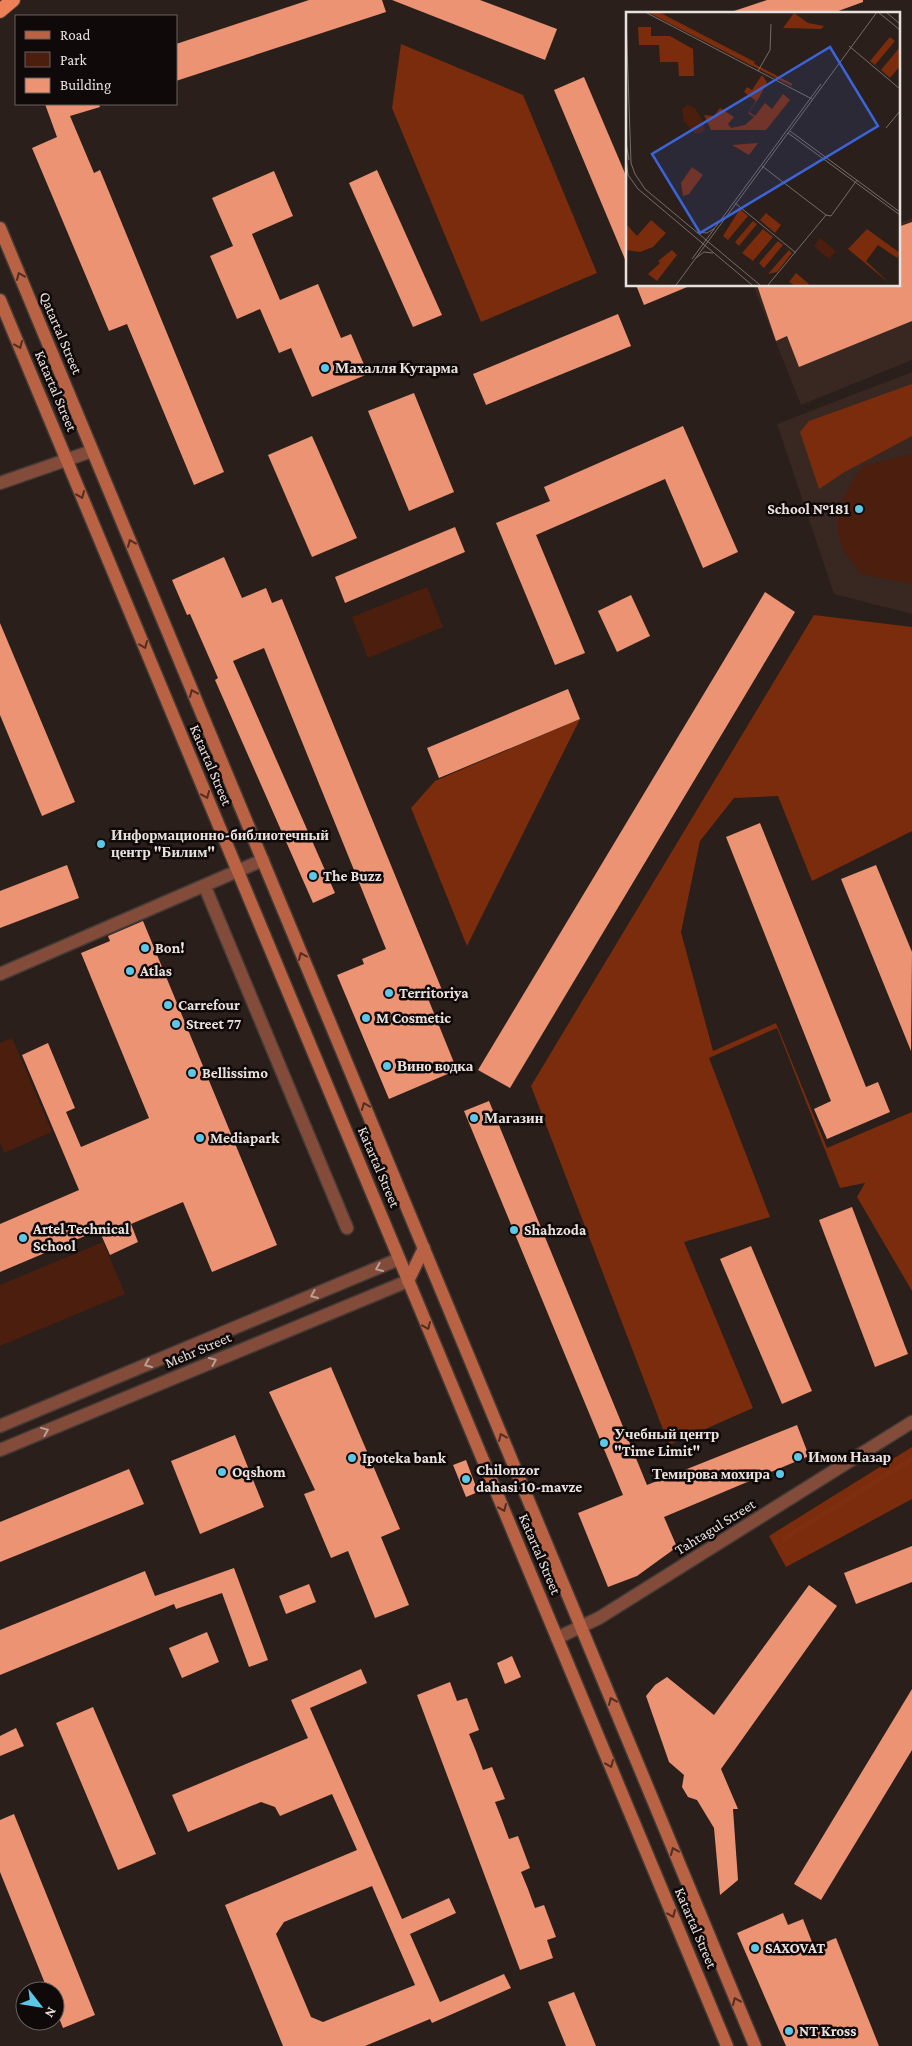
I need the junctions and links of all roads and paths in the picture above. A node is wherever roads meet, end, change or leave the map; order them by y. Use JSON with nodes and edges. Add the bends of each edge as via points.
{"nodes":[{"id":1,"x":12,"y":0,"type":"edge"},
{"id":2,"x":0,"y":11,"type":"edge"},
{"id":3,"x":0,"y":228,"type":"edge"},
{"id":4,"x":0,"y":300,"type":"edge"},
{"id":5,"x":92,"y":451,"type":"junction"},
{"id":6,"x":66,"y":460,"type":"junction"},
{"id":7,"x":0,"y":483,"type":"edge"},
{"id":8,"x":262,"y":860,"type":"junction"},
{"id":9,"x":238,"y":872,"type":"junction"},
{"id":10,"x":205,"y":887,"type":"junction"},
{"id":11,"x":0,"y":974,"type":"edge"},
{"id":12,"x":347,"y":1228,"type":"dead end"},
{"id":13,"x":424,"y":1248,"type":"junction"},
{"id":14,"x":399,"y":1259,"type":"junction"},
{"id":15,"x":432,"y":1270,"type":"junction"},
{"id":16,"x":408,"y":1281,"type":"junction"},
{"id":17,"x":912,"y":1422,"type":"edge"},
{"id":18,"x":0,"y":1426,"type":"edge"},
{"id":19,"x":0,"y":1450,"type":"edge"},
{"id":20,"x":581,"y":1627,"type":"junction"},
{"id":21,"x":557,"y":1638,"type":"junction"},
{"id":22,"x":727,"y":2046,"type":"edge"},
{"id":23,"x":755,"y":2046,"type":"edge"}],
"edges":[{"from":1,"to":2,"type":"highway"},
{"from":5,"to":3,"type":"main road","name":"Qatartal Street","one_way":true},
{"from":4,"to":6,"type":"main road","name":"Katartal Street","one_way":true},
{"from":5,"to":6,"type":"street"},
{"from":8,"to":5,"type":"main road","name":"Katartal Street","one_way":true},
{"from":6,"to":7,"type":"street"},
{"from":6,"to":9,"type":"main road","name":"Katartal Street","one_way":true},
{"from":8,"to":9,"type":"street"},
{"from":13,"to":8,"type":"main road","name":"Katartal Street","one_way":true},
{"from":9,"to":10,"type":"street"},
{"from":9,"to":14,"type":"main road","name":"Katartal Street"},
{"from":10,"to":11,"type":"street"},
{"from":10,"to":12,"type":"street"},
{"from":13,"to":14,"type":"main road"},
{"from":13,"to":15,"type":"main road","name":"Katartal Street"},
{"from":13,"to":16,"type":"main road"},
{"from":14,"to":16,"type":"main road","name":"Katartal Street"},
{"from":14,"to":18,"type":"street","name":"Mehr Street","one_way":true},
{"from":15,"to":16,"type":"main road"},
{"from":20,"to":15,"type":"main road","name":"Katartal Street","one_way":true},
{"from":19,"to":16,"type":"street","name":"Mehr Street","one_way":true},
{"from":16,"to":21,"type":"main road","name":"Katartal Street","one_way":true},
{"from":17,"to":20,"type":"street","name":"Tahtagul Street"},
{"from":20,"to":21,"type":"street","name":"Tahtagul Street"},
{"from":23,"to":20,"type":"main road","name":"Katartal Street","one_way":true},
{"from":21,"to":22,"type":"main road","name":"Katartal Street","one_way":true}]}
